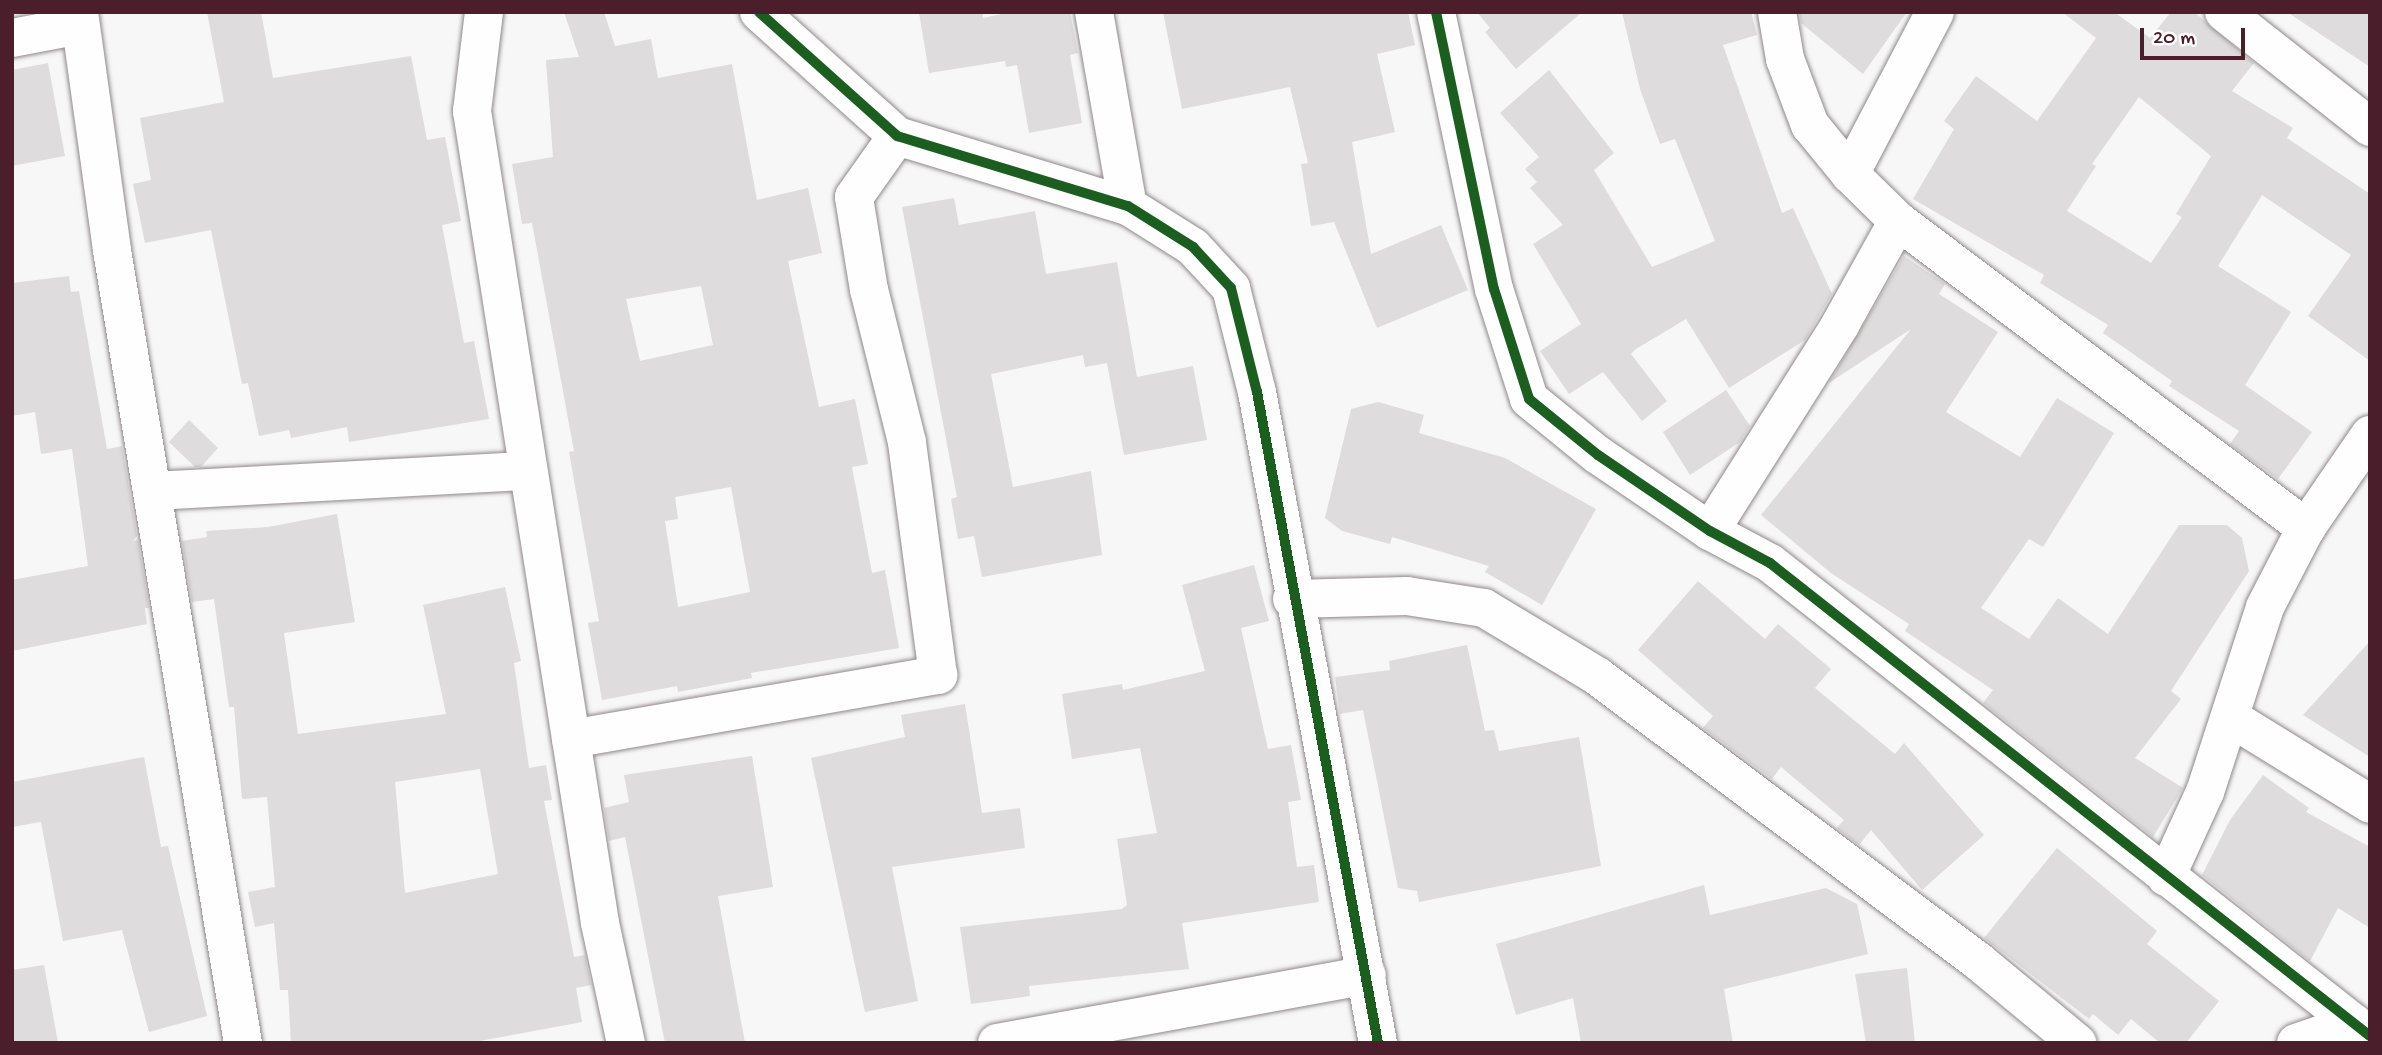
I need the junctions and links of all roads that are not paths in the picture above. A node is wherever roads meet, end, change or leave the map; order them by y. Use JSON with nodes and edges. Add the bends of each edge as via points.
{"nodes":[{"id":1,"x":484,"y":12,"type":"edge"},
{"id":2,"x":759,"y":12,"type":"edge"},
{"id":3,"x":1094,"y":12,"type":"edge"},
{"id":4,"x":1436,"y":12,"type":"edge"},
{"id":5,"x":1777,"y":12,"type":"edge"},
{"id":6,"x":1935,"y":12,"type":"edge"},
{"id":7,"x":2224,"y":12,"type":"edge"},
{"id":8,"x":80,"y":19,"type":"edge"},
{"id":9,"x":12,"y":38,"type":"edge"},
{"id":10,"x":2370,"y":127,"type":"edge"},
{"id":11,"x":897,"y":136,"type":"junction"},
{"id":12,"x":1850,"y":174,"type":"junction"},
{"id":13,"x":1128,"y":206,"type":"junction"},
{"id":14,"x":1898,"y":221,"type":"junction"},
{"id":15,"x":2370,"y":435,"type":"edge"},
{"id":16,"x":527,"y":471,"type":"junction"},
{"id":17,"x":153,"y":491,"type":"junction"},
{"id":18,"x":2306,"y":528,"type":"junction"},
{"id":19,"x":1710,"y":531,"type":"junction"},
{"id":20,"x":1293,"y":599,"type":"junction"},
{"id":21,"x":2231,"y":718,"type":"junction"},
{"id":22,"x":571,"y":739,"type":"junction"},
{"id":23,"x":2370,"y":803,"type":"edge"},
{"id":24,"x":2166,"y":877,"type":"junction"},
{"id":25,"x":1367,"y":975,"type":"junction"},
{"id":26,"x":2362,"y":1030,"type":"edge"},
{"id":27,"x":243,"y":1043,"type":"edge"},
{"id":28,"x":626,"y":1043,"type":"edge"},
{"id":29,"x":997,"y":1043,"type":"edge"},
{"id":30,"x":1378,"y":1043,"type":"edge"},
{"id":31,"x":2077,"y":1043,"type":"edge"},
{"id":32,"x":2296,"y":1043,"type":"edge"}],
"edges":[{"from":1,"to":16,"type":"street","via":[[472,111]]},
{"from":2,"to":11,"type":"street"},
{"from":3,"to":13,"type":"street"},
{"from":4,"to":19,"type":"street","via":[[1494,289],[1530,399],[1598,455]]},
{"from":5,"to":12,"type":"street","via":[[1785,59],[1810,125]]},
{"from":6,"to":12,"type":"street"},
{"from":7,"to":10,"type":"street"},
{"from":8,"to":9,"type":"street"},
{"from":8,"to":17,"type":"street","via":[[112,250]]},
{"from":11,"to":13,"type":"street"},
{"from":11,"to":22,"type":"street","via":[[854,197],[869,290],[906,442],[938,675]]},
{"from":12,"to":14,"type":"street"},
{"from":13,"to":20,"type":"street","via":[[1193,247],[1231,288],[1256,392]]},
{"from":14,"to":18,"type":"street"},
{"from":14,"to":19,"type":"street","via":[[1840,325]]},
{"from":15,"to":18,"type":"street"},
{"from":16,"to":17,"type":"street"},
{"from":16,"to":22,"type":"street"},
{"from":17,"to":27,"type":"street"},
{"from":18,"to":21,"type":"street","via":[[2265,607]]},
{"from":19,"to":24,"type":"street","via":[[1770,563]]},
{"from":20,"to":25,"type":"street"},
{"from":20,"to":31,"type":"street","via":[[1407,596],[1484,608],[1597,677],[1979,961]]},
{"from":21,"to":23,"type":"street"},
{"from":21,"to":24,"type":"street"},
{"from":22,"to":28,"type":"street","via":[[600,923]]},
{"from":24,"to":26,"type":"street"},
{"from":25,"to":29,"type":"street"},
{"from":25,"to":30,"type":"street"},
{"from":26,"to":32,"type":"street"}]}
